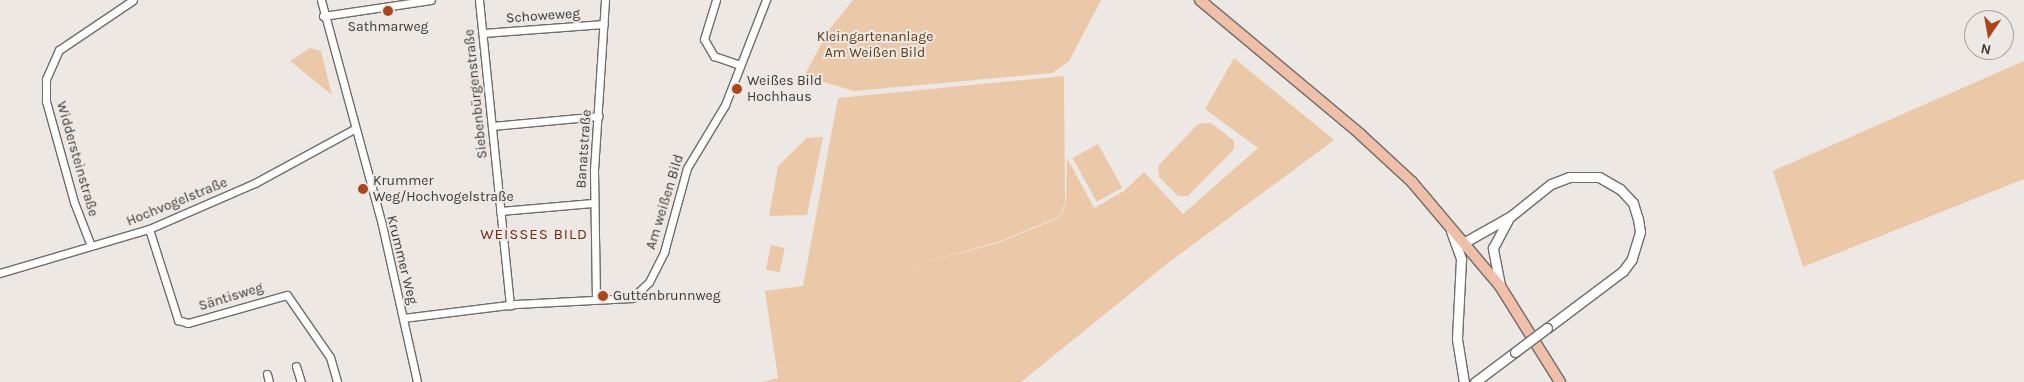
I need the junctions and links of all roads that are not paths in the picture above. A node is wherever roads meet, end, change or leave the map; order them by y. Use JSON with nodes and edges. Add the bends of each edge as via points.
{"nodes":[{"id":1,"x":133,"y":0,"type":"edge"},
{"id":2,"x":321,"y":0,"type":"edge"},
{"id":3,"x":430,"y":0,"type":"edge"},
{"id":4,"x":479,"y":0,"type":"edge"},
{"id":5,"x":605,"y":0,"type":"edge"},
{"id":6,"x":716,"y":0,"type":"edge"},
{"id":7,"x":766,"y":0,"type":"edge"},
{"id":8,"x":1200,"y":0,"type":"edge"},
{"id":9,"x":323,"y":16,"type":"junction"},
{"id":10,"x":604,"y":24,"type":"junction"},
{"id":11,"x":483,"y":33,"type":"junction"},
{"id":12,"x":740,"y":65,"type":"junction"},
{"id":13,"x":599,"y":116,"type":"junction"},
{"id":14,"x":492,"y":126,"type":"junction"},
{"id":15,"x":354,"y":129,"type":"junction"},
{"id":16,"x":593,"y":203,"type":"junction"},
{"id":17,"x":500,"y":211,"type":"junction"},
{"id":18,"x":1511,"y":216,"type":"junction"},
{"id":19,"x":1446,"y":219,"type":"junction"},
{"id":20,"x":149,"y":229,"type":"junction"},
{"id":21,"x":1465,"y":242,"type":"junction"},
{"id":22,"x":91,"y":246,"type":"junction"},
{"id":23,"x":0,"y":273,"type":"edge"},
{"id":24,"x":1500,"y":286,"type":"junction"},
{"id":25,"x":596,"y":299,"type":"junction"},
{"id":26,"x":510,"y":305,"type":"junction"},
{"id":27,"x":403,"y":318,"type":"junction"},
{"id":28,"x":296,"y":366,"type":"dead end"},
{"id":29,"x":267,"y":374,"type":"dead end"},
{"id":30,"x":270,"y":382,"type":"edge"},
{"id":31,"x":301,"y":382,"type":"edge"},
{"id":32,"x":337,"y":382,"type":"edge"},
{"id":33,"x":417,"y":382,"type":"edge"},
{"id":34,"x":1464,"y":382,"type":"edge"},
{"id":35,"x":1474,"y":382,"type":"edge"},
{"id":36,"x":1560,"y":382,"type":"edge"}],
"edges":[{"from":1,"to":22,"type":"street","name":"Widdersteinstraße","via":[[58,50],[46,79],[46,101],[74,202]]},
{"from":2,"to":9,"type":"street","name":"Krummer Weg"},
{"from":3,"to":9,"type":"street"},
{"from":4,"to":11,"type":"street","name":"Siebenbürgenstraße"},
{"from":5,"to":10,"type":"street","name":"Banatstraße"},
{"from":6,"to":12,"type":"street","via":[[704,39],[714,56]]},
{"from":7,"to":12,"type":"street","name":"Am weißen Bild"},
{"from":8,"to":19,"type":"main road","via":[[1360,134]]},
{"from":9,"to":15,"type":"street","name":"Krummer Weg"},
{"from":10,"to":11,"type":"street","name":"Schoweweg"},
{"from":10,"to":13,"type":"street","name":"Banatstraße"},
{"from":11,"to":14,"type":"street","name":"Siebenbürgenstraße"},
{"from":12,"to":25,"type":"street","name":"Am weißen Bild","via":[[725,104],[687,168],[664,252],[649,282],[632,298]]},
{"from":13,"to":14,"type":"street"},
{"from":13,"to":16,"type":"street","name":"Banatstraße"},
{"from":14,"to":17,"type":"street","name":"Siebenbürgenstraße"},
{"from":15,"to":20,"type":"street","name":"Hochvogelstraße","via":[[255,183]]},
{"from":15,"to":27,"type":"street","name":"Krummer Weg","via":[[382,225]]},
{"from":16,"to":17,"type":"street"},
{"from":16,"to":25,"type":"street","name":"Banatstraße"},
{"from":17,"to":26,"type":"street","name":"Siebenbürgenstraße"},
{"from":18,"to":21,"type":"main road"},
{"from":18,"to":24,"type":"main road","via":[[1499,232],[1493,248],[1493,264]]},
{"from":18,"to":35,"type":"main road","bridge":true,"via":[[1551,184],[1585,175],[1599,177],[1620,189],[1633,203],[1638,219],[1637,246],[1623,271]]},
{"from":19,"to":21,"type":"main road"},
{"from":19,"to":34,"type":"main road","via":[[1460,259],[1457,339]]},
{"from":20,"to":22,"type":"street","name":"Hochvogelstraße"},
{"from":20,"to":32,"type":"street","name":"Säntisweg","via":[[178,320],[188,323],[287,295],[330,357]]},
{"from":21,"to":24,"type":"main road"},
{"from":22,"to":23,"type":"street","name":"Hochvogelstraße"},
{"from":24,"to":36,"type":"main road"},
{"from":25,"to":26,"type":"street"},
{"from":26,"to":27,"type":"street"},
{"from":27,"to":33,"type":"street","name":"Krummer Weg"},
{"from":28,"to":31,"type":"street"},
{"from":29,"to":30,"type":"street"}]}
